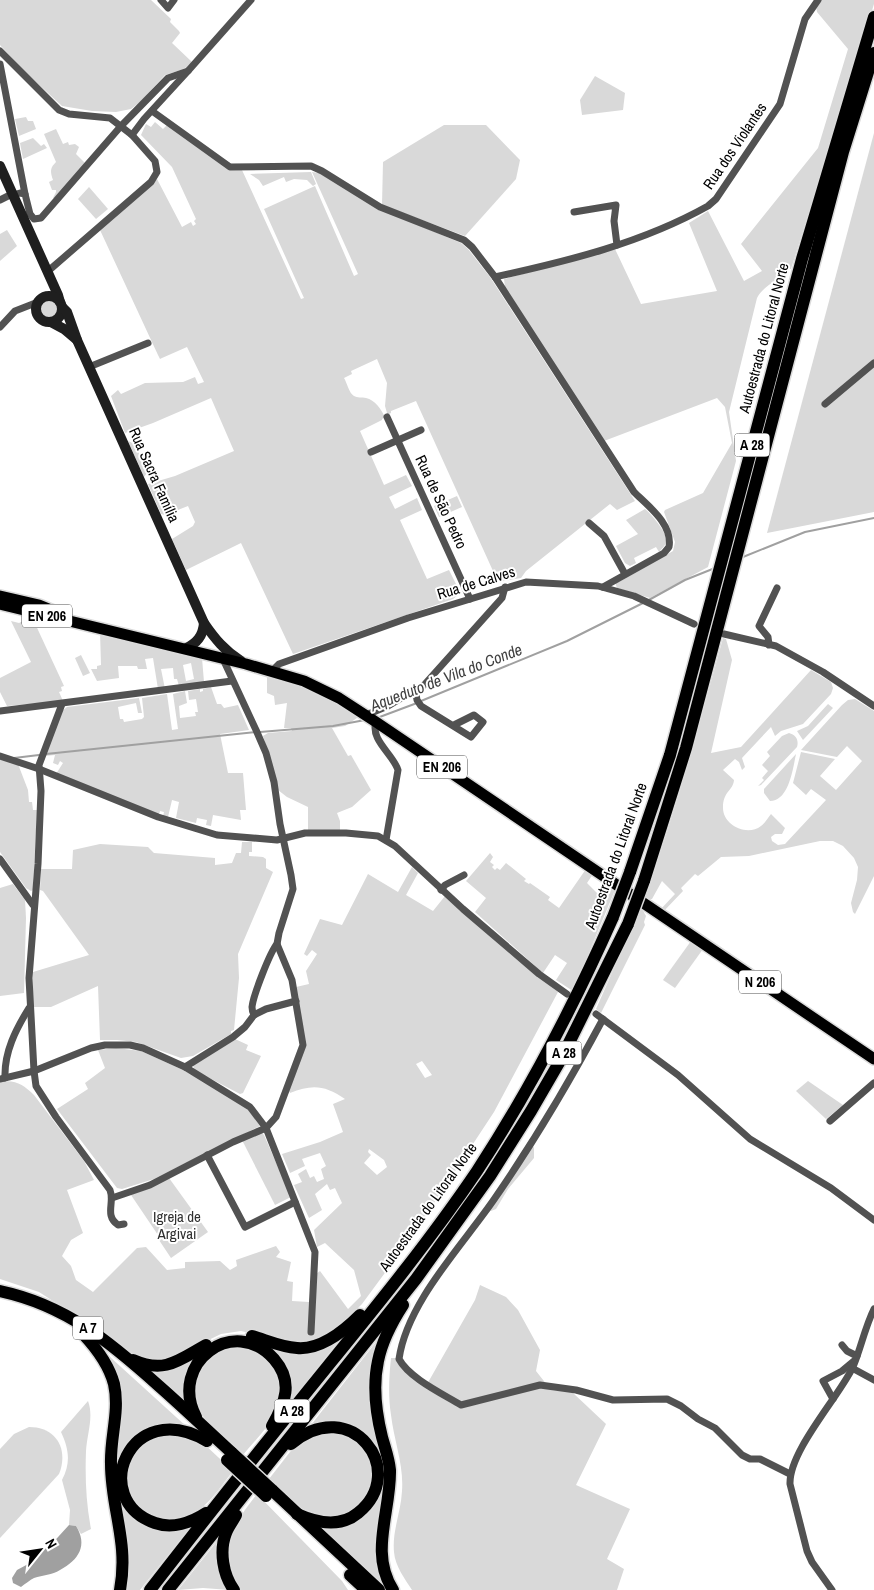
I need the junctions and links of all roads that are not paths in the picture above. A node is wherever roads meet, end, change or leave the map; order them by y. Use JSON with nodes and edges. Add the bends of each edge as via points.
{"nodes":[{"id":1,"x":161,"y":0,"type":"edge"},
{"id":2,"x":174,"y":0,"type":"edge"},
{"id":3,"x":251,"y":0,"type":"edge"},
{"id":4,"x":818,"y":0,"type":"edge"},
{"id":5,"x":874,"y":17,"type":"edge"},
{"id":6,"x":0,"y":52,"type":"edge"},
{"id":7,"x":874,"y":53,"type":"edge"},
{"id":8,"x":0,"y":64,"type":"edge"},
{"id":9,"x":188,"y":71,"type":"junction"},
{"id":10,"x":152,"y":111,"type":"junction"},
{"id":11,"x":121,"y":126,"type":"junction"},
{"id":12,"x":132,"y":135,"type":"junction"},
{"id":13,"x":0,"y":166,"type":"edge"},
{"id":14,"x":13,"y":194,"type":"junction"},
{"id":15,"x":26,"y":194,"type":"junction"},
{"id":16,"x":0,"y":200,"type":"edge"},
{"id":17,"x":574,"y":212,"type":"dead end"},
{"id":18,"x":617,"y":245,"type":"junction"},
{"id":19,"x":49,"y":276,"type":"junction"},
{"id":20,"x":495,"y":277,"type":"junction"},
{"id":21,"x":40,"y":300,"type":"junction"},
{"id":22,"x":61,"y":304,"type":"junction"},
{"id":23,"x":51,"y":322,"type":"junction"},
{"id":24,"x":0,"y":327,"type":"edge"},
{"id":25,"x":77,"y":340,"type":"junction"},
{"id":26,"x":148,"y":344,"type":"dead end"},
{"id":27,"x":874,"y":363,"type":"edge"},
{"id":28,"x":89,"y":367,"type":"junction"},
{"id":29,"x":825,"y":404,"type":"dead end"},
{"id":30,"x":387,"y":417,"type":"dead end"},
{"id":31,"x":421,"y":430,"type":"dead end"},
{"id":32,"x":397,"y":441,"type":"junction"},
{"id":33,"x":371,"y":452,"type":"dead end"},
{"id":34,"x":589,"y":523,"type":"dead end"},
{"id":35,"x":625,"y":574,"type":"junction"},
{"id":36,"x":505,"y":587,"type":"junction"},
{"id":37,"x":603,"y":587,"type":"junction"},
{"id":38,"x":777,"y":588,"type":"dead end"},
{"id":39,"x":1,"y":597,"type":"edge"},
{"id":40,"x":470,"y":599,"type":"junction"},
{"id":41,"x":694,"y":624,"type":"dead end"},
{"id":42,"x":209,"y":633,"type":"junction"},
{"id":43,"x":724,"y":634,"type":"dead end"},
{"id":44,"x":769,"y":645,"type":"junction"},
{"id":45,"x":185,"y":649,"type":"junction"},
{"id":46,"x":204,"y":654,"type":"junction"},
{"id":47,"x":223,"y":659,"type":"junction"},
{"id":48,"x":246,"y":664,"type":"junction"},
{"id":49,"x":272,"y":671,"type":"junction"},
{"id":50,"x":232,"y":681,"type":"junction"},
{"id":51,"x":416,"y":694,"type":"junction"},
{"id":52,"x":62,"y":704,"type":"junction"},
{"id":53,"x":874,"y":706,"type":"edge"},
{"id":54,"x":0,"y":710,"type":"edge"},
{"id":55,"x":366,"y":715,"type":"junction"},
{"id":56,"x":376,"y":722,"type":"junction"},
{"id":57,"x":454,"y":725,"type":"dead end"},
{"id":58,"x":0,"y":756,"type":"edge"},
{"id":59,"x":39,"y":769,"type":"junction"},
{"id":60,"x":283,"y":838,"type":"junction"},
{"id":61,"x":386,"y":840,"type":"junction"},
{"id":62,"x":0,"y":858,"type":"edge"},
{"id":63,"x":464,"y":875,"type":"dead end"},
{"id":64,"x":441,"y":890,"type":"junction"},
{"id":65,"x":646,"y":905,"type":"joint"},
{"id":66,"x":34,"y":906,"type":"junction"},
{"id":67,"x":277,"y":944,"type":"junction"},
{"id":68,"x":567,"y":994,"type":"dead end"},
{"id":69,"x":296,"y":1001,"type":"junction"},
{"id":70,"x":29,"y":1007,"type":"junction"},
{"id":71,"x":596,"y":1014,"type":"dead end"},
{"id":72,"x":254,"y":1015,"type":"junction"},
{"id":73,"x":603,"y":1019,"type":"junction"},
{"id":74,"x":874,"y":1059,"type":"edge"},
{"id":75,"x":185,"y":1068,"type":"junction"},
{"id":76,"x":34,"y":1071,"type":"junction"},
{"id":77,"x":2,"y":1078,"type":"edge"},
{"id":78,"x":874,"y":1083,"type":"edge"},
{"id":79,"x":830,"y":1121,"type":"dead end"},
{"id":80,"x":266,"y":1128,"type":"junction"},
{"id":81,"x":207,"y":1155,"type":"junction"},
{"id":82,"x":112,"y":1198,"type":"junction"},
{"id":83,"x":295,"y":1202,"type":"junction"},
{"id":84,"x":874,"y":1220,"type":"edge"},
{"id":85,"x":124,"y":1224,"type":"dead end"},
{"id":86,"x":416,"y":1279,"type":"junction"},
{"id":87,"x":0,"y":1292,"type":"edge"},
{"id":88,"x":376,"y":1306,"type":"junction"},
{"id":89,"x":874,"y":1309,"type":"edge"},
{"id":90,"x":311,"y":1332,"type":"dead end"},
{"id":91,"x":84,"y":1335,"type":"junction"},
{"id":92,"x":842,"y":1345,"type":"dead end"},
{"id":93,"x":124,"y":1355,"type":"junction"},
{"id":94,"x":856,"y":1357,"type":"junction"},
{"id":95,"x":852,"y":1368,"type":"junction"},
{"id":96,"x":874,"y":1380,"type":"edge"},
{"id":97,"x":833,"y":1399,"type":"junction"},
{"id":98,"x":202,"y":1425,"type":"junction"},
{"id":99,"x":207,"y":1441,"type":"junction"},
{"id":100,"x":230,"y":1457,"type":"junction"},
{"id":101,"x":274,"y":1458,"type":"junction"},
{"id":102,"x":244,"y":1470,"type":"junction"},
{"id":103,"x":790,"y":1474,"type":"junction"},
{"id":104,"x":256,"y":1480,"type":"junction"},
{"id":105,"x":269,"y":1493,"type":"junction"},
{"id":106,"x":214,"y":1507,"type":"junction"},
{"id":107,"x":297,"y":1514,"type":"junction"},
{"id":108,"x":352,"y":1577,"type":"junction"},
{"id":109,"x":120,"y":1590,"type":"edge"},
{"id":110,"x":150,"y":1590,"type":"edge"},
{"id":111,"x":168,"y":1590,"type":"edge"},
{"id":112,"x":234,"y":1590,"type":"edge"},
{"id":113,"x":354,"y":1590,"type":"edge"},
{"id":114,"x":366,"y":1590,"type":"edge"},
{"id":115,"x":379,"y":1590,"type":"edge"},
{"id":116,"x":393,"y":1590,"type":"edge"},
{"id":117,"x":832,"y":1590,"type":"edge"}],
"edges":[{"from":1,"to":2,"type":"street","via":[[168,8]]},
{"from":3,"to":9,"type":"street"},
{"from":4,"to":18,"type":"street","name":"Rua dos Violantes","via":[[805,19],[780,104],[716,199],[696,213]]},
{"from":5,"to":88,"type":"highway","name":"Autoestrada do Litoral Norte","number":"A 28","bridge":true,"via":[[802,259],[670,755],[613,917],[568,1015],[509,1120],[452,1206]]},
{"from":6,"to":11,"type":"street","via":[[59,110],[110,118]]},
{"from":7,"to":86,"type":"highway","name":"Autoestrada do Litoral Norte","number":"A 28","bridge":true,"via":[[843,152],[686,748],[628,924],[560,1061],[531,1111],[490,1176]]},
{"from":8,"to":15,"type":"street"},
{"from":9,"to":10,"type":"street"},
{"from":9,"to":11,"type":"street","via":[[168,78]]},
{"from":10,"to":12,"type":"street"},
{"from":10,"to":20,"type":"street","via":[[230,167],[311,166],[322,171],[380,207],[464,240]]},
{"from":11,"to":12,"type":"street"},
{"from":11,"to":15,"type":"street","via":[[41,218],[34,220],[30,214]]},
{"from":12,"to":19,"type":"street","via":[[155,161],[156,172],[151,182]]},
{"from":13,"to":14,"type":"street","name":"Rua Sacra Família"},
{"from":14,"to":15,"type":"street"},
{"from":14,"to":16,"type":"street"},
{"from":14,"to":19,"type":"street","name":"Rua Sacra Família"},
{"from":17,"to":18,"type":"street","via":[[616,205]]},
{"from":18,"to":20,"type":"street","name":"Rua dos Violantes","via":[[560,263]]},
{"from":19,"to":21,"type":"street"},
{"from":19,"to":22,"type":"street","name":"Rua Sacra Família"},
{"from":20,"to":35,"type":"street","via":[[634,492],[657,515],[668,533],[670,543],[667,550]]},
{"from":21,"to":22,"type":"street","via":[[45,296],[53,297]]},
{"from":21,"to":23,"type":"street","via":[[36,310],[39,318]]},
{"from":21,"to":24,"type":"street","via":[[15,311]]},
{"from":22,"to":23,"type":"street","via":[[60,315]]},
{"from":22,"to":25,"type":"street","name":"Rua Sacra Família"},
{"from":23,"to":25,"type":"street"},
{"from":25,"to":28,"type":"street","name":"Rua Sacra Família"},
{"from":26,"to":28,"type":"street"},
{"from":27,"to":29,"type":"street"},
{"from":28,"to":42,"type":"street","name":"Rua Sacra Família"},
{"from":30,"to":32,"type":"street","name":"Rua de São Pedro"},
{"from":31,"to":32,"type":"street"},
{"from":32,"to":33,"type":"street"},
{"from":32,"to":40,"type":"street","name":"Rua de São Pedro"},
{"from":34,"to":35,"type":"street","via":[[604,536]]},
{"from":35,"to":37,"type":"street"},
{"from":36,"to":37,"type":"street","name":"Rua de Calves","via":[[526,582]]},
{"from":36,"to":40,"type":"street","name":"Rua de Calves"},
{"from":36,"to":51,"type":"street","via":[[502,598]]},
{"from":37,"to":41,"type":"street","name":"Rua de Calves","via":[[634,596]]},
{"from":38,"to":44,"type":"street","via":[[759,626],[768,637]]},
{"from":39,"to":45,"type":"main road","number":"EN 206","via":[[39,605],[95,626]]},
{"from":40,"to":49,"type":"street","name":"Rua de Calves","via":[[279,664]]},
{"from":42,"to":45,"type":"street"},
{"from":42,"to":46,"type":"street","via":[[210,644]]},
{"from":42,"to":47,"type":"street","name":"Rua Sacra Família"},
{"from":42,"to":48,"type":"street","via":[[228,653]]},
{"from":43,"to":44,"type":"street"},
{"from":44,"to":53,"type":"street","via":[[823,672]]},
{"from":45,"to":46,"type":"main road","number":"EN 206"},
{"from":46,"to":47,"type":"main road","number":"EN 206"},
{"from":47,"to":48,"type":"main road","number":"EN 206"},
{"from":47,"to":50,"type":"street"},
{"from":48,"to":49,"type":"main road","number":"EN 206"},
{"from":49,"to":55,"type":"main road","number":"EN 206","via":[[321,688]]},
{"from":50,"to":52,"type":"street"},
{"from":50,"to":60,"type":"street","via":[[269,763]]},
{"from":51,"to":55,"type":"street","via":[[408,694]]},
{"from":51,"to":57,"type":"street","via":[[421,706]]},
{"from":52,"to":54,"type":"street"},
{"from":52,"to":59,"type":"street"},
{"from":55,"to":56,"type":"main road","number":"EN 206"},
{"from":56,"to":61,"type":"street","via":[[378,737],[398,770]]},
{"from":56,"to":65,"type":"main road","number":"EN 206"},
{"from":58,"to":59,"type":"street"},
{"from":59,"to":60,"type":"street","via":[[182,825],[235,837]]},
{"from":59,"to":66,"type":"street","via":[[41,791]]},
{"from":60,"to":61,"type":"street","via":[[306,833],[346,833],[370,834]]},
{"from":60,"to":67,"type":"street","via":[[293,889]]},
{"from":61,"to":64,"type":"street"},
{"from":62,"to":66,"type":"street"},
{"from":63,"to":64,"type":"street"},
{"from":64,"to":68,"type":"street"},
{"from":65,"to":74,"type":"main road","number":"N 206"},
{"from":66,"to":70,"type":"street"},
{"from":67,"to":69,"type":"street","via":[[292,980]]},
{"from":67,"to":72,"type":"street","via":[[257,991],[252,1007]]},
{"from":69,"to":72,"type":"street"},
{"from":69,"to":80,"type":"street","via":[[303,1045],[276,1117]]},
{"from":70,"to":76,"type":"street"},
{"from":70,"to":77,"type":"street","via":[[18,1025]]},
{"from":71,"to":73,"type":"street"},
{"from":72,"to":75,"type":"street","via":[[233,1037]]},
{"from":73,"to":84,"type":"street","via":[[678,1075],[750,1139],[831,1188]]},
{"from":73,"to":103,"type":"street","via":[[518,1164],[421,1302],[408,1328],[399,1359],[417,1378],[461,1405],[540,1385],[613,1400],[667,1399],[715,1428],[742,1456],[760,1459]]},
{"from":75,"to":76,"type":"street","via":[[143,1048],[105,1045]]},
{"from":75,"to":80,"type":"street","via":[[250,1107]]},
{"from":76,"to":77,"type":"street"},
{"from":76,"to":82,"type":"street","via":[[36,1086],[106,1184]]},
{"from":78,"to":79,"type":"street"},
{"from":80,"to":81,"type":"street"},
{"from":80,"to":83,"type":"street"},
{"from":81,"to":82,"type":"street","via":[[150,1185]]},
{"from":81,"to":83,"type":"street","via":[[245,1227]]},
{"from":82,"to":85,"type":"street","via":[[112,1218],[118,1225]]},
{"from":83,"to":90,"type":"street","via":[[315,1252]]},
{"from":86,"to":101,"type":"highway","name":"Autoestrada do Litoral Norte","number":"A 28"},
{"from":86,"to":116,"type":"highway","via":[[418,1283],[386,1336],[376,1374],[379,1418],[390,1470],[381,1556]]},
{"from":87,"to":91,"type":"highway","number":"A 7"},
{"from":87,"to":93,"type":"highway","number":"A 7","via":[[33,1300],[72,1318]]},
{"from":88,"to":93,"type":"highway","via":[[370,1305],[350,1325],[312,1347],[296,1348],[243,1334],[210,1342],[170,1365],[146,1365]]},
{"from":88,"to":102,"type":"highway","name":"Autoestrada do Litoral Norte","number":"A 28"},
{"from":89,"to":94,"type":"street"},
{"from":91,"to":99,"type":"highway","number":"A 7","via":[[131,1369]]},
{"from":91,"to":109,"type":"highway","via":[[104,1361],[114,1386],[116,1419],[110,1462],[123,1549]]},
{"from":92,"to":94,"type":"street"},
{"from":93,"to":98,"type":"highway","number":"A 7"},
{"from":94,"to":95,"type":"street"},
{"from":94,"to":97,"type":"street","via":[[842,1371],[823,1381]]},
{"from":95,"to":96,"type":"street"},
{"from":95,"to":97,"type":"street"},
{"from":97,"to":103,"type":"street"},
{"from":98,"to":100,"type":"highway","number":"A 7"},
{"from":98,"to":102,"type":"highway","via":[[189,1395],[192,1374],[199,1359],[215,1347],[231,1341],[261,1347],[281,1367],[286,1387],[284,1405]]},
{"from":99,"to":100,"type":"highway","number":"A 7"},
{"from":99,"to":106,"type":"highway","via":[[177,1429],[148,1434],[127,1455],[122,1484],[134,1511],[165,1526],[185,1524]]},
{"from":100,"to":105,"type":"highway","number":"A 7","bridge":true},
{"from":101,"to":104,"type":"highway","name":"Autoestrada do Litoral Norte","number":"A 28"},
{"from":101,"to":107,"type":"highway","via":[[301,1436],[328,1426],[352,1431],[371,1448],[378,1481],[374,1496],[365,1508],[341,1522],[317,1522]]},
{"from":102,"to":106,"type":"highway","name":"Autoestrada do Litoral Norte","number":"A 28"},
{"from":103,"to":117,"type":"street","via":[[807,1551]]},
{"from":104,"to":111,"type":"highway","name":"Autoestrada do Litoral Norte","number":"A 28"},
{"from":104,"to":112,"type":"highway","via":[[226,1533],[223,1548],[228,1581]]},
{"from":105,"to":107,"type":"highway","number":"A 7"},
{"from":105,"to":108,"type":"highway","number":"A 7"},
{"from":106,"to":110,"type":"highway","name":"Autoestrada do Litoral Norte","number":"A 28"},
{"from":107,"to":115,"type":"highway","number":"A 7"},
{"from":108,"to":113,"type":"highway"},
{"from":108,"to":114,"type":"highway","number":"A 7"}]}
